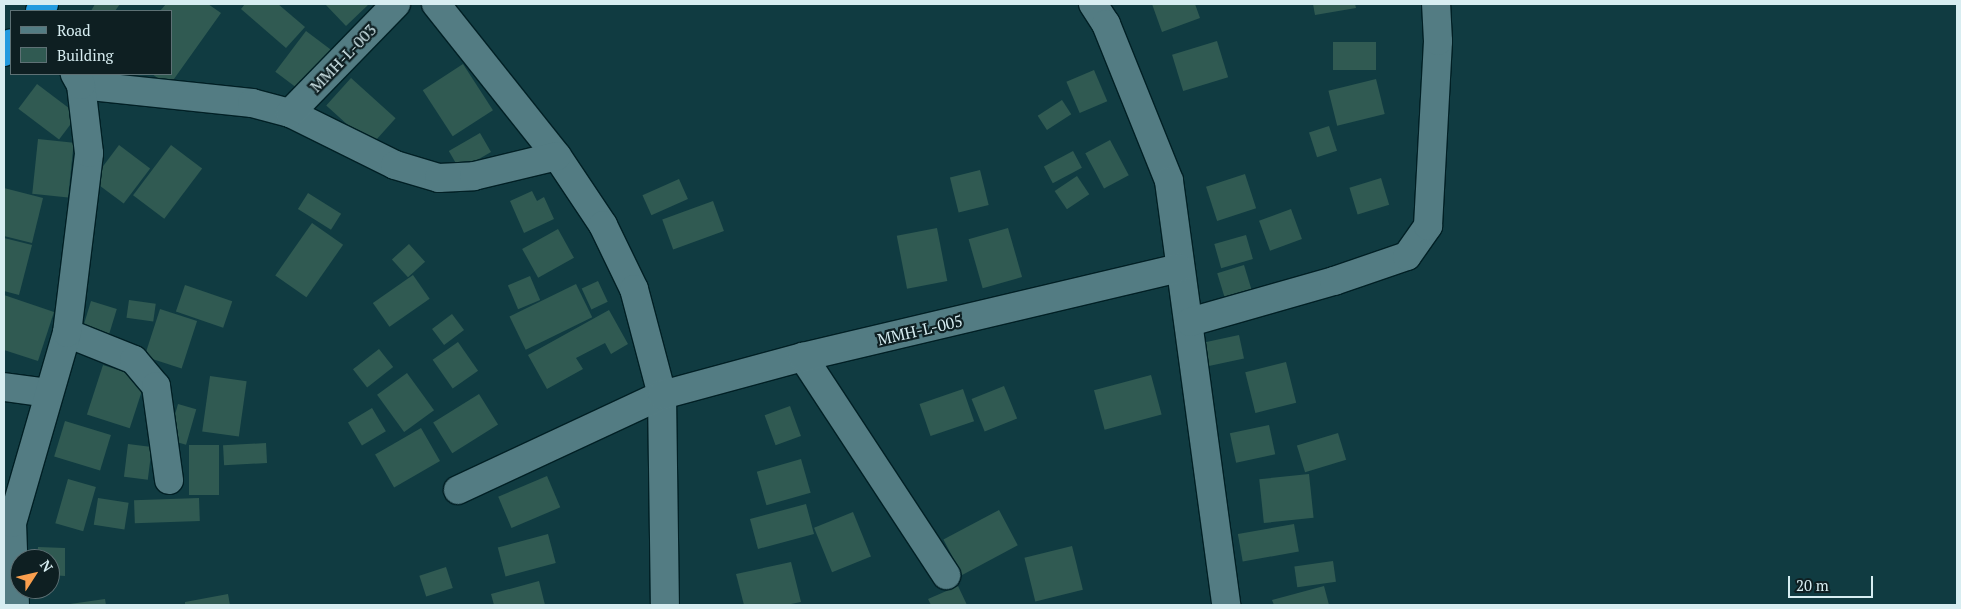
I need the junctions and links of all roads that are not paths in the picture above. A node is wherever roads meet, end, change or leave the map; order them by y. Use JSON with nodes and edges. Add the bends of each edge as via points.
{"nodes":[{"id":1,"x":396,"y":4,"type":"edge"},
{"id":2,"x":436,"y":4,"type":"edge"},
{"id":3,"x":1093,"y":4,"type":"edge"},
{"id":4,"x":1436,"y":4,"type":"edge"},
{"id":5,"x":78,"y":79,"type":"edge"},
{"id":6,"x":290,"y":112,"type":"junction"},
{"id":7,"x":557,"y":156,"type":"junction"},
{"id":8,"x":1179,"y":268,"type":"junction"},
{"id":9,"x":1190,"y":322,"type":"junction"},
{"id":10,"x":67,"y":333,"type":"junction"},
{"id":11,"x":803,"y":357,"type":"junction"},
{"id":12,"x":4,"y":386,"type":"edge"},
{"id":13,"x":48,"y":393,"type":"junction"},
{"id":14,"x":662,"y":395,"type":"junction"},
{"id":15,"x":169,"y":480,"type":"dead end"},
{"id":16,"x":458,"y":490,"type":"dead end"},
{"id":17,"x":946,"y":574,"type":"dead end"},
{"id":18,"x":15,"y":605,"type":"edge"},
{"id":19,"x":666,"y":605,"type":"edge"},
{"id":20,"x":1226,"y":605,"type":"edge"}],
"edges":[{"from":1,"to":6,"type":"street","name":"MMH-L-003"},
{"from":2,"to":7,"type":"street"},
{"from":3,"to":8,"type":"street","via":[[1106,24],[1169,181]]},
{"from":4,"to":9,"type":"street","via":[[1438,41],[1428,226],[1407,256],[1334,281]]},
{"from":5,"to":6,"type":"street","via":[[252,103]]},
{"from":5,"to":10,"type":"street","via":[[89,153]]},
{"from":6,"to":7,"type":"street","via":[[395,165],[439,178],[474,176]]},
{"from":7,"to":14,"type":"street","via":[[603,225],[634,289]]},
{"from":8,"to":9,"type":"street"},
{"from":8,"to":11,"type":"street","name":"MMH-L-005"},
{"from":9,"to":20,"type":"street"},
{"from":10,"to":13,"type":"street"},
{"from":10,"to":15,"type":"street","via":[[134,360],[156,386]]},
{"from":11,"to":14,"type":"street","name":"MMH-L-005"},
{"from":11,"to":17,"type":"street"},
{"from":12,"to":13,"type":"street"},
{"from":13,"to":18,"type":"street","via":[[12,523]]},
{"from":14,"to":16,"type":"street","name":"MMH-L-005"},
{"from":14,"to":19,"type":"street"}]}
